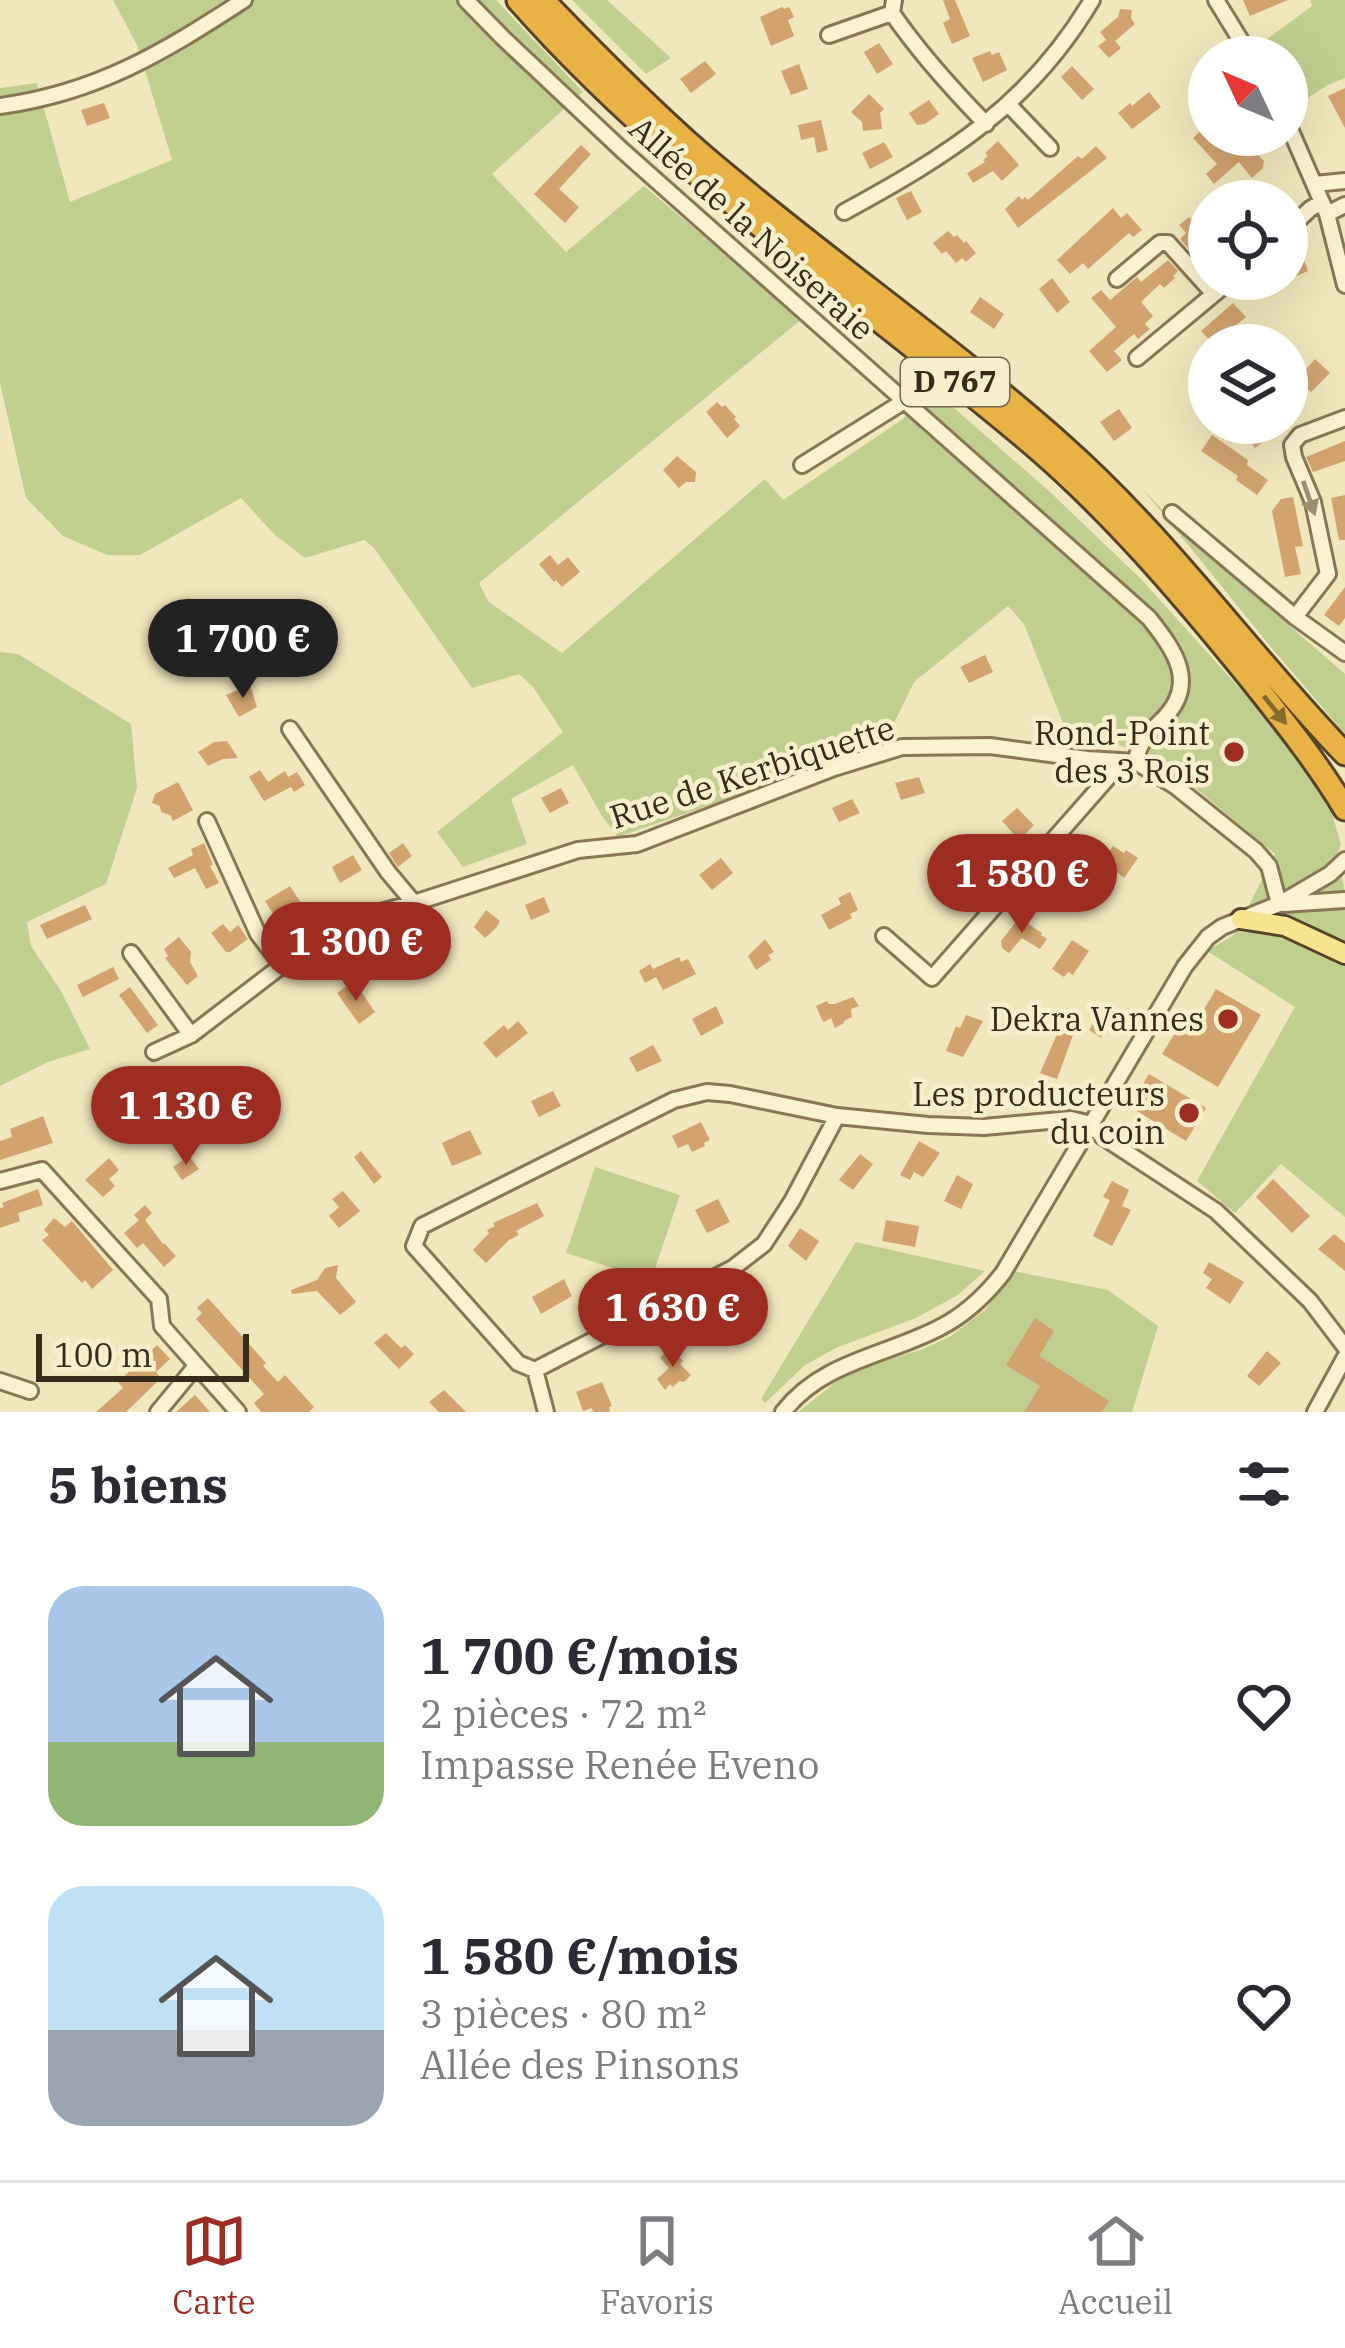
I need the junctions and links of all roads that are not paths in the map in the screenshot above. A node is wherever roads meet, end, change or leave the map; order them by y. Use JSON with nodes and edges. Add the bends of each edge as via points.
{"nodes":[{"id":1,"x":244,"y":0,"type":"edge"},
{"id":2,"x":466,"y":0,"type":"edge"},
{"id":3,"x":518,"y":0,"type":"edge"},
{"id":4,"x":543,"y":0,"type":"edge"},
{"id":5,"x":1092,"y":0,"type":"edge"},
{"id":6,"x":1216,"y":0,"type":"edge"},
{"id":7,"x":893,"y":7,"type":"edge"},
{"id":8,"x":830,"y":34,"type":"dead end"},
{"id":9,"x":1238,"y":36,"type":"edge"},
{"id":10,"x":1010,"y":105,"type":"junction"},
{"id":11,"x":0,"y":106,"type":"edge"},
{"id":12,"x":986,"y":124,"type":"junction"},
{"id":13,"x":1050,"y":148,"type":"dead end"},
{"id":14,"x":1302,"y":156,"type":"edge"},
{"id":15,"x":1345,"y":181,"type":"edge"},
{"id":16,"x":1315,"y":184,"type":"junction"},
{"id":17,"x":1345,"y":206,"type":"edge"},
{"id":18,"x":1324,"y":208,"type":"junction"},
{"id":19,"x":1308,"y":210,"type":"edge"},
{"id":20,"x":844,"y":212,"type":"dead end"},
{"id":21,"x":1188,"y":265,"type":"edge"},
{"id":22,"x":1117,"y":279,"type":"dead end"},
{"id":23,"x":1345,"y":285,"type":"edge"},
{"id":24,"x":1207,"y":300,"type":"edge"},
{"id":25,"x":1137,"y":358,"type":"dead end"},
{"id":26,"x":906,"y":400,"type":"junction"},
{"id":27,"x":1345,"y":418,"type":"edge"},
{"id":28,"x":802,"y":466,"type":"dead end"},
{"id":29,"x":1172,"y":513,"type":"dead end"},
{"id":30,"x":1295,"y":617,"type":"junction"},
{"id":31,"x":1345,"y":652,"type":"edge"},
{"id":32,"x":290,"y":729,"type":"dead end"},
{"id":33,"x":1345,"y":754,"type":"edge"},
{"id":34,"x":1116,"y":761,"type":"junction"},
{"id":35,"x":1136,"y":762,"type":"junction"},
{"id":36,"x":1345,"y":809,"type":"edge"},
{"id":37,"x":207,"y":821,"type":"dead end"},
{"id":38,"x":1345,"y":860,"type":"edge"},
{"id":39,"x":1345,"y":900,"type":"edge"},
{"id":40,"x":414,"y":903,"type":"junction"},
{"id":41,"x":1279,"y":904,"type":"junction"},
{"id":42,"x":1240,"y":919,"type":"junction"},
{"id":43,"x":884,"y":937,"type":"dead end"},
{"id":44,"x":131,"y":953,"type":"dead end"},
{"id":45,"x":1345,"y":954,"type":"edge"},
{"id":46,"x":282,"y":965,"type":"junction"},
{"id":47,"x":191,"y":1035,"type":"junction"},
{"id":48,"x":154,"y":1052,"type":"dead end"},
{"id":49,"x":837,"y":1116,"type":"junction"},
{"id":50,"x":1090,"y":1124,"type":"junction"},
{"id":51,"x":0,"y":1181,"type":"edge"},
{"id":52,"x":1345,"y":1347,"type":"edge"},
{"id":53,"x":1345,"y":1357,"type":"edge"},
{"id":54,"x":196,"y":1366,"type":"junction"},
{"id":55,"x":535,"y":1370,"type":"junction"},
{"id":56,"x":0,"y":1381,"type":"edge"},
{"id":57,"x":30,"y":1391,"type":"dead end"},
{"id":58,"x":158,"y":1412,"type":"edge"},
{"id":59,"x":238,"y":1412,"type":"edge"},
{"id":60,"x":546,"y":1412,"type":"edge"},
{"id":61,"x":783,"y":1412,"type":"edge"},
{"id":62,"x":1316,"y":1412,"type":"edge"}],
"edges":[{"from":1,"to":11,"type":"street","via":[[143,62],[89,85]]},
{"from":2,"to":26,"type":"street","name":"Allée de la Noiseraie","via":[[623,152]]},
{"from":3,"to":36,"type":"highway","number":"D 767","one_way":true,"via":[[685,165],[1098,504],[1226,649]]},
{"from":4,"to":33,"type":"highway","number":"D 767","via":[[700,152],[1102,483]]},
{"from":5,"to":10,"type":"street"},
{"from":6,"to":9,"type":"street"},
{"from":7,"to":8,"type":"street"},
{"from":7,"to":12,"type":"street","via":[[935,72]]},
{"from":10,"to":12,"type":"street"},
{"from":10,"to":13,"type":"street"},
{"from":12,"to":20,"type":"street"},
{"from":14,"to":16,"type":"street"},
{"from":15,"to":16,"type":"street"},
{"from":16,"to":18,"type":"street"},
{"from":17,"to":18,"type":"street"},
{"from":18,"to":19,"type":"street"},
{"from":18,"to":23,"type":"street"},
{"from":21,"to":22,"type":"street","via":[[1160,243]]},
{"from":24,"to":25,"type":"street"},
{"from":26,"to":28,"type":"street"},
{"from":26,"to":35,"type":"street","name":"Allée de la Noiseraie","via":[[1164,637],[1183,689],[1142,740]]},
{"from":27,"to":30,"type":"street","one_way":true,"via":[[1292,445],[1328,574]]},
{"from":29,"to":30,"type":"street"},
{"from":30,"to":31,"type":"street"},
{"from":32,"to":40,"type":"street"},
{"from":34,"to":35,"type":"street","name":"Rue de Kerbiquette"},
{"from":34,"to":40,"type":"street","name":"Rue de Kerbiquette","via":[[990,746],[902,747],[637,844],[578,850]]},
{"from":34,"to":43,"type":"street","via":[[932,978]]},
{"from":35,"to":41,"type":"street","via":[[1256,851]]},
{"from":37,"to":46,"type":"street","via":[[258,934]]},
{"from":38,"to":41,"type":"street"},
{"from":39,"to":41,"type":"street"},
{"from":40,"to":46,"type":"street","name":"Rue de Kerbiquette","via":[[366,916]]},
{"from":41,"to":42,"type":"street"},
{"from":42,"to":45,"type":"main road","via":[[1285,926]]},
{"from":42,"to":50,"type":"street","via":[[1194,953]]},
{"from":44,"to":47,"type":"street"},
{"from":46,"to":47,"type":"street","name":"Rue de Kerbiquette"},
{"from":47,"to":48,"type":"street","name":"Rue de Kerbiquette"},
{"from":49,"to":50,"type":"street","via":[[984,1127]]},
{"from":49,"to":55,"type":"street","via":[[764,1244],[733,1268]]},
{"from":49,"to":55,"type":"street","via":[[730,1094],[674,1100],[422,1226],[414,1246],[518,1364]]},
{"from":50,"to":52,"type":"street","via":[[1216,1211],[1310,1301]]},
{"from":50,"to":61,"type":"street","via":[[1003,1273],[972,1308],[840,1367]]},
{"from":51,"to":54,"type":"street","via":[[42,1170],[159,1299],[162,1326]]},
{"from":53,"to":62,"type":"street"},
{"from":54,"to":58,"type":"street"},
{"from":54,"to":59,"type":"street"},
{"from":55,"to":60,"type":"street"},
{"from":56,"to":57,"type":"street"}]}
